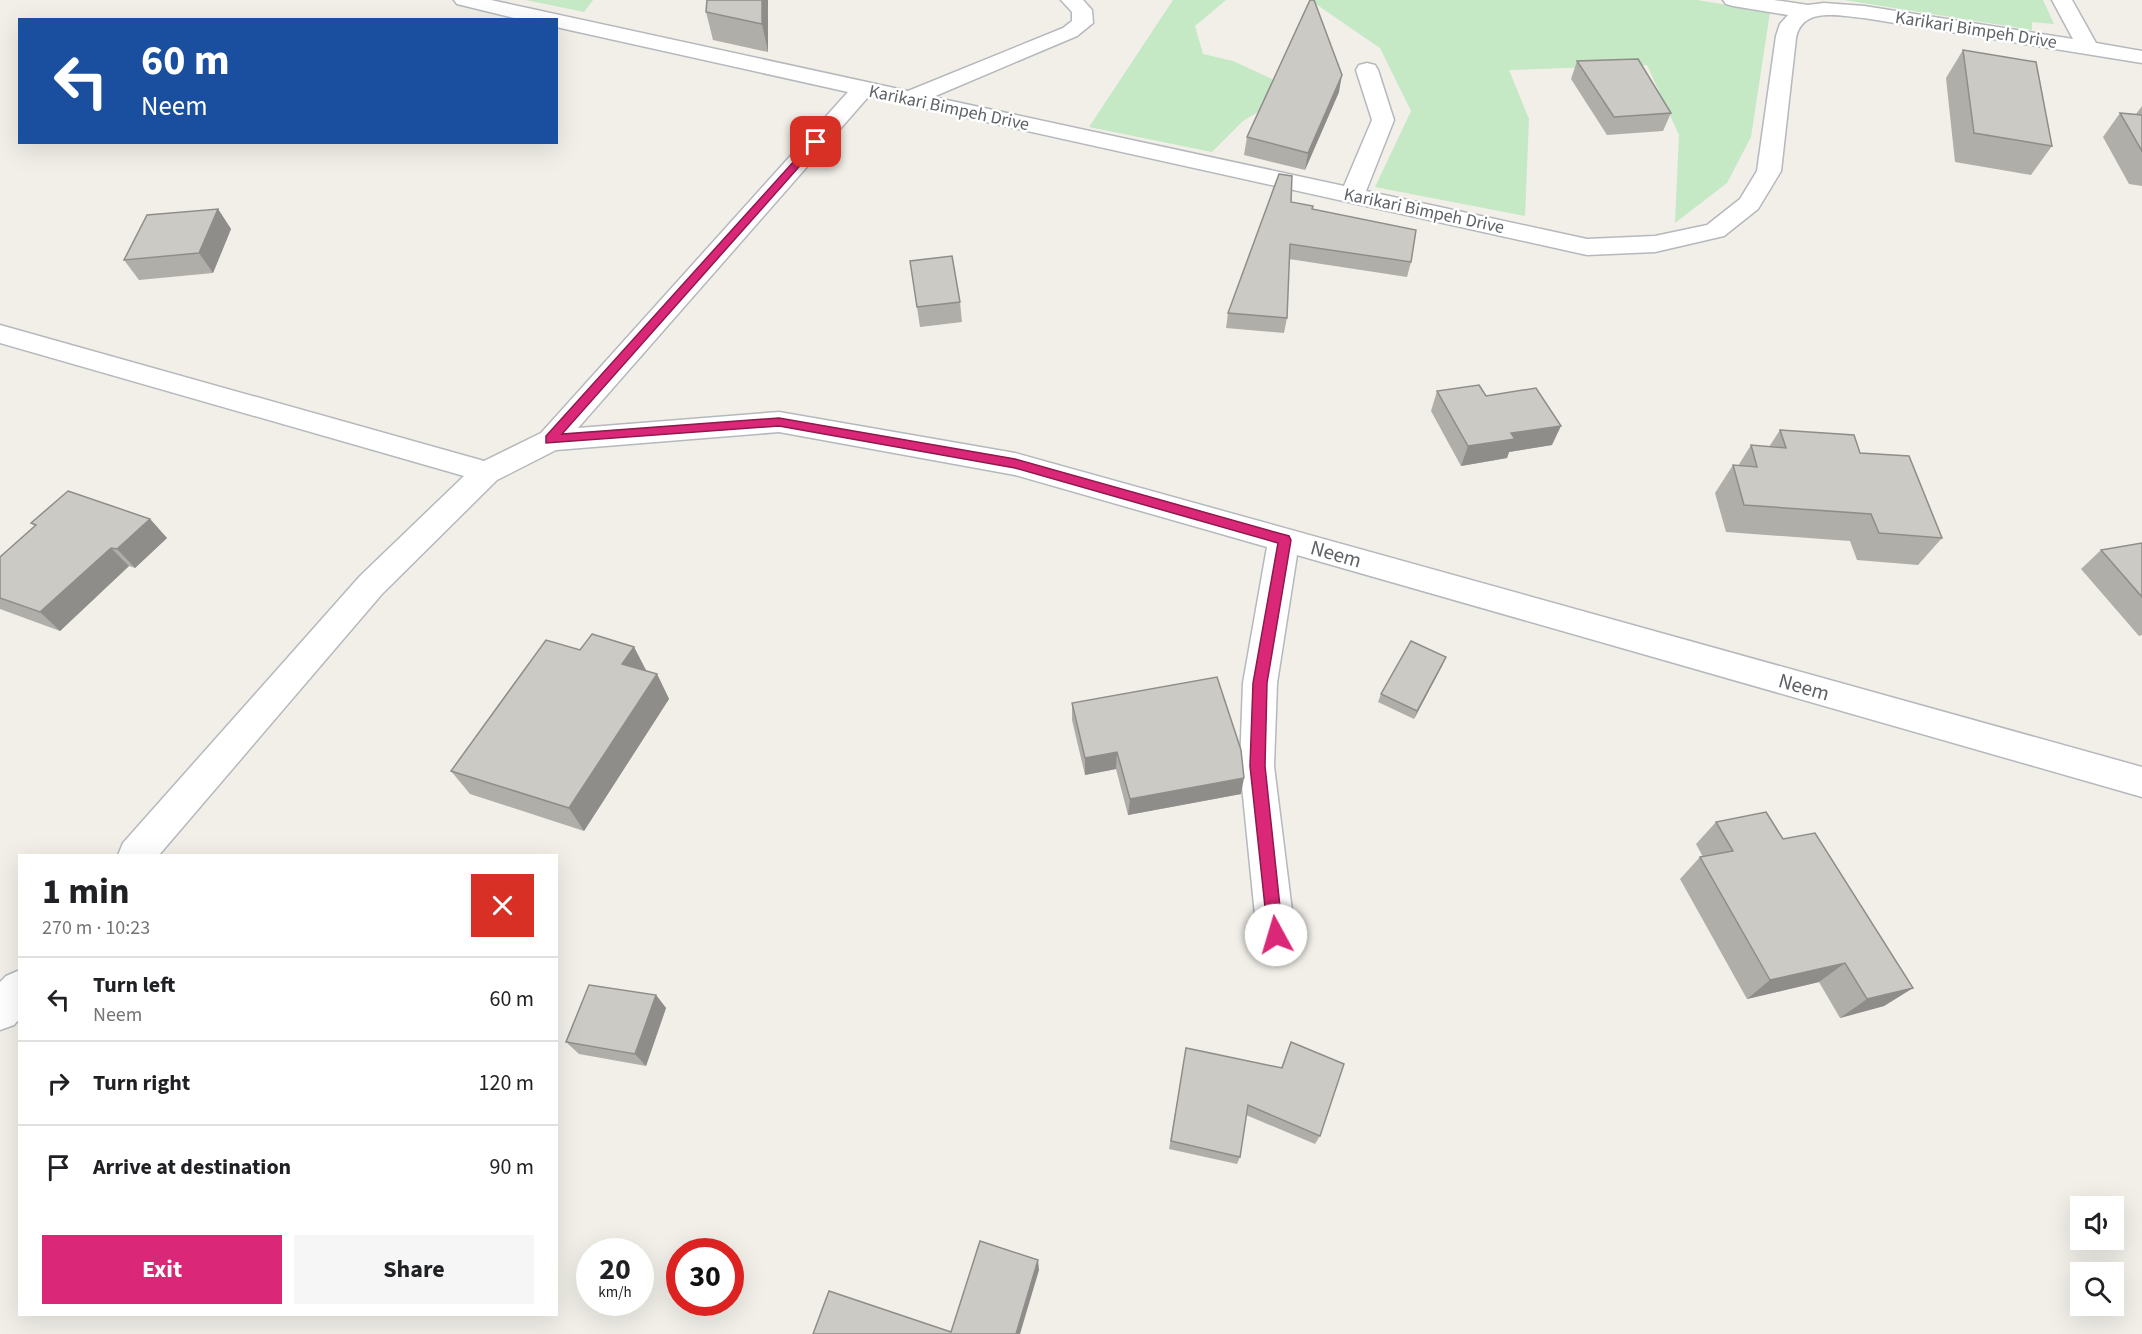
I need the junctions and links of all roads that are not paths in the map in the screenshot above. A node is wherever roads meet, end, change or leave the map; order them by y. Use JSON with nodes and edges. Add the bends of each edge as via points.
{"nodes":[{"id":1,"x":464,"y":0,"type":"edge"},
{"id":2,"x":1071,"y":0,"type":"edge"},
{"id":3,"x":1733,"y":0,"type":"edge"},
{"id":4,"x":2062,"y":0,"type":"edge"},
{"id":5,"x":1805,"y":11,"type":"junction"},
{"id":6,"x":542,"y":18,"type":"edge"},
{"id":7,"x":558,"y":21,"type":"edge"},
{"id":8,"x":2088,"y":48,"type":"junction"},
{"id":9,"x":2142,"y":57,"type":"edge"},
{"id":10,"x":1367,"y":70,"type":"dead end"},
{"id":11,"x":863,"y":89,"type":"junction"},
{"id":12,"x":909,"y":99,"type":"junction"},
{"id":13,"x":1352,"y":195,"type":"junction"},
{"id":14,"x":0,"y":333,"type":"edge"},
{"id":15,"x":551,"y":440,"type":"junction"},
{"id":16,"x":487,"y":472,"type":"junction"},
{"id":17,"x":1284,"y":540,"type":"junction"},
{"id":18,"x":2142,"y":782,"type":"edge"},
{"id":19,"x":137,"y":854,"type":"edge"},
{"id":20,"x":1276,"y":935,"type":"dead end"},
{"id":21,"x":18,"y":991,"type":"edge"},
{"id":22,"x":0,"y":1011,"type":"edge"}],
"edges":[{"from":1,"to":6,"type":"street"},
{"from":2,"to":12,"type":"street","via":[[1082,10],[1083,23],[1070,33]]},
{"from":3,"to":5,"type":"street"},
{"from":4,"to":8,"type":"street"},
{"from":5,"to":8,"type":"street","name":"Karikari Bimpeh Drive","via":[[1864,12]]},
{"from":5,"to":13,"type":"street","name":"Karikari Bimpeh Drive","via":[[1789,25],[1769,171],[1749,204],[1715,231],[1655,244],[1587,247]]},
{"from":7,"to":11,"type":"street","name":"Karikari Bimpeh Drive"},
{"from":8,"to":9,"type":"street","name":"Karikari Bimpeh Drive"},
{"from":10,"to":13,"type":"street","via":[[1383,120]]},
{"from":11,"to":12,"type":"street","name":"Karikari Bimpeh Drive"},
{"from":11,"to":15,"type":"street"},
{"from":12,"to":13,"type":"street","name":"Karikari Bimpeh Drive"},
{"from":14,"to":16,"type":"street"},
{"from":15,"to":16,"type":"street","name":"Neem"},
{"from":15,"to":17,"type":"street","name":"Neem","via":[[779,422],[1015,464]]},
{"from":16,"to":19,"type":"street","name":"Neem","via":[[371,585]]},
{"from":17,"to":18,"type":"street","name":"Neem"},
{"from":17,"to":20,"type":"street","via":[[1260,683],[1257,766]]},
{"from":21,"to":22,"type":"street"}]}
